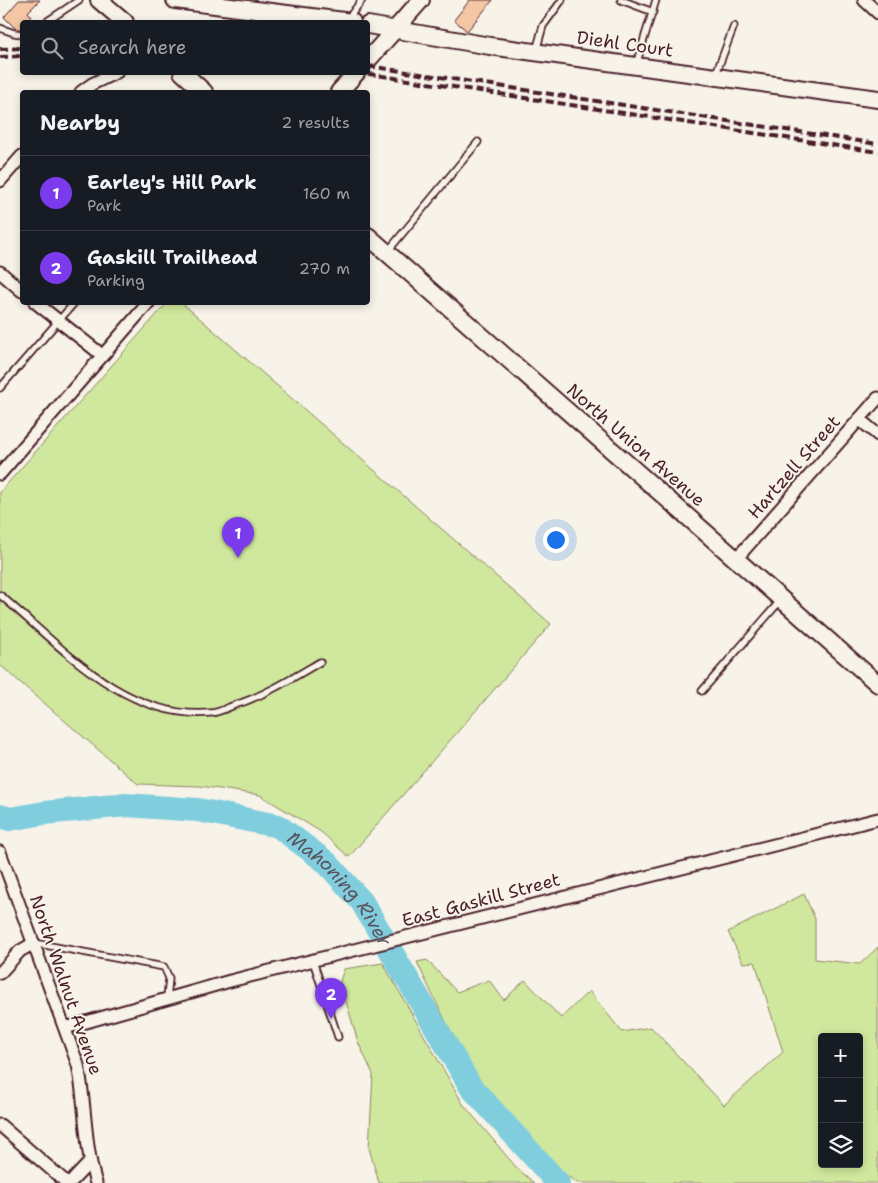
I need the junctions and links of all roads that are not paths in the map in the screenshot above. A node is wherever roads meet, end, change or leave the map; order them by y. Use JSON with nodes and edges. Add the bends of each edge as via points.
{"nodes":[{"id":1,"x":78,"y":0,"type":"edge"},
{"id":2,"x":99,"y":0,"type":"edge"},
{"id":3,"x":175,"y":0,"type":"edge"},
{"id":4,"x":362,"y":0,"type":"edge"},
{"id":5,"x":420,"y":0,"type":"edge"},
{"id":6,"x":562,"y":0,"type":"edge"},
{"id":7,"x":622,"y":0,"type":"edge"},
{"id":8,"x":656,"y":0,"type":"edge"},
{"id":9,"x":864,"y":0,"type":"edge"},
{"id":10,"x":653,"y":12,"type":"junction"},
{"id":11,"x":878,"y":13,"type":"edge"},
{"id":12,"x":49,"y":20,"type":"edge"},
{"id":13,"x":123,"y":20,"type":"edge"},
{"id":14,"x":333,"y":20,"type":"edge"},
{"id":15,"x":350,"y":20,"type":"edge"},
{"id":16,"x":370,"y":24,"type":"edge"},
{"id":17,"x":734,"y":26,"type":"dead end"},
{"id":18,"x":0,"y":28,"type":"edge"},
{"id":19,"x":396,"y":28,"type":"junction"},
{"id":20,"x":20,"y":34,"type":"edge"},
{"id":21,"x":536,"y":52,"type":"junction"},
{"id":22,"x":370,"y":58,"type":"edge"},
{"id":23,"x":636,"y":65,"type":"junction"},
{"id":24,"x":111,"y":75,"type":"edge"},
{"id":25,"x":185,"y":75,"type":"edge"},
{"id":26,"x":354,"y":75,"type":"edge"},
{"id":27,"x":715,"y":76,"type":"junction"},
{"id":28,"x":84,"y":90,"type":"edge"},
{"id":29,"x":202,"y":90,"type":"edge"},
{"id":30,"x":341,"y":90,"type":"edge"},
{"id":31,"x":878,"y":100,"type":"edge"},
{"id":32,"x":478,"y":142,"type":"dead end"},
{"id":33,"x":20,"y":158,"type":"edge"},
{"id":34,"x":0,"y":181,"type":"edge"},
{"id":35,"x":370,"y":238,"type":"edge"},
{"id":36,"x":387,"y":253,"type":"junction"},
{"id":37,"x":0,"y":272,"type":"edge"},
{"id":38,"x":20,"y":289,"type":"edge"},
{"id":39,"x":38,"y":305,"type":"edge"},
{"id":40,"x":72,"y":305,"type":"edge"},
{"id":41,"x":146,"y":305,"type":"edge"},
{"id":42,"x":58,"y":322,"type":"junction"},
{"id":43,"x":102,"y":355,"type":"junction"},
{"id":44,"x":0,"y":388,"type":"edge"},
{"id":45,"x":878,"y":398,"type":"edge"},
{"id":46,"x":859,"y":419,"type":"junction"},
{"id":47,"x":878,"y":436,"type":"edge"},
{"id":48,"x":0,"y":474,"type":"edge"},
{"id":49,"x":736,"y":559,"type":"junction"},
{"id":50,"x":0,"y":595,"type":"edge"},
{"id":51,"x":781,"y":599,"type":"junction"},
{"id":52,"x":320,"y":662,"type":"dead end"},
{"id":53,"x":878,"y":684,"type":"edge"},
{"id":54,"x":702,"y":691,"type":"dead end"},
{"id":55,"x":878,"y":819,"type":"edge"},
{"id":56,"x":2,"y":857,"type":"edge"},
{"id":57,"x":34,"y":943,"type":"junction"},
{"id":58,"x":313,"y":961,"type":"junction"},
{"id":59,"x":0,"y":973,"type":"edge"},
{"id":60,"x":167,"y":998,"type":"junction"},
{"id":61,"x":65,"y":1028,"type":"junction"},
{"id":62,"x":338,"y":1036,"type":"dead end"},
{"id":63,"x":0,"y":1125,"type":"edge"},
{"id":64,"x":90,"y":1162,"type":"junction"},
{"id":65,"x":68,"y":1183,"type":"edge"},
{"id":66,"x":96,"y":1183,"type":"edge"}],
"edges":[{"from":1,"to":12,"type":"lane"},
{"from":2,"to":13,"type":"main road"},
{"from":3,"to":14,"type":"main road"},
{"from":4,"to":15,"type":"lane"},
{"from":5,"to":19,"type":"main road"},
{"from":6,"to":21,"type":"lane","via":[[542,26]]},
{"from":7,"to":10,"type":"lane"},
{"from":8,"to":10,"type":"lane"},
{"from":9,"to":11,"type":"street"},
{"from":10,"to":23,"type":"lane"},
{"from":16,"to":19,"type":"main road","name":"Diehl Court"},
{"from":17,"to":27,"type":"lane"},
{"from":18,"to":20,"type":"lane"},
{"from":19,"to":21,"type":"main road","name":"Diehl Court"},
{"from":19,"to":22,"type":"main road"},
{"from":21,"to":23,"type":"main road","name":"Diehl Court"},
{"from":23,"to":27,"type":"main road","name":"Diehl Court"},
{"from":24,"to":28,"type":"street"},
{"from":25,"to":29,"type":"main road"},
{"from":26,"to":30,"type":"main road"},
{"from":27,"to":31,"type":"main road","name":"Diehl Court"},
{"from":32,"to":36,"type":"lane"},
{"from":33,"to":34,"type":"street"},
{"from":35,"to":36,"type":"main road","name":"North Union Avenue"},
{"from":36,"to":49,"type":"main road","name":"North Union Avenue"},
{"from":37,"to":38,"type":"street"},
{"from":39,"to":42,"type":"street"},
{"from":40,"to":42,"type":"lane"},
{"from":41,"to":43,"type":"street"},
{"from":42,"to":43,"type":"street"},
{"from":42,"to":44,"type":"lane"},
{"from":43,"to":48,"type":"street"},
{"from":45,"to":46,"type":"street","name":"Hartzell Street"},
{"from":46,"to":47,"type":"street"},
{"from":46,"to":49,"type":"street","name":"Hartzell Street"},
{"from":49,"to":51,"type":"main road","name":"North Union Avenue"},
{"from":50,"to":52,"type":"lane","via":[[107,685],[138,701],[175,712],[211,713],[259,697]]},
{"from":51,"to":53,"type":"main road","name":"North Union Avenue"},
{"from":51,"to":54,"type":"lane"},
{"from":55,"to":58,"type":"street","name":"East Gaskill Street"},
{"from":56,"to":57,"type":"street","name":"North Walnut Avenue"},
{"from":57,"to":59,"type":"street","via":[[20,951]]},
{"from":57,"to":60,"type":"lane","via":[[164,967],[169,978]]},
{"from":57,"to":61,"type":"street","name":"North Walnut Avenue"},
{"from":58,"to":60,"type":"street","name":"East Gaskill Street"},
{"from":58,"to":62,"type":"lane"},
{"from":60,"to":61,"type":"street","name":"East Gaskill Street"},
{"from":61,"to":64,"type":"street","name":"North Walnut Avenue","via":[[78,1065],[84,1097]]},
{"from":63,"to":65,"type":"street"},
{"from":64,"to":65,"type":"street"},
{"from":64,"to":66,"type":"street","name":"North Walnut Avenue"}]}
